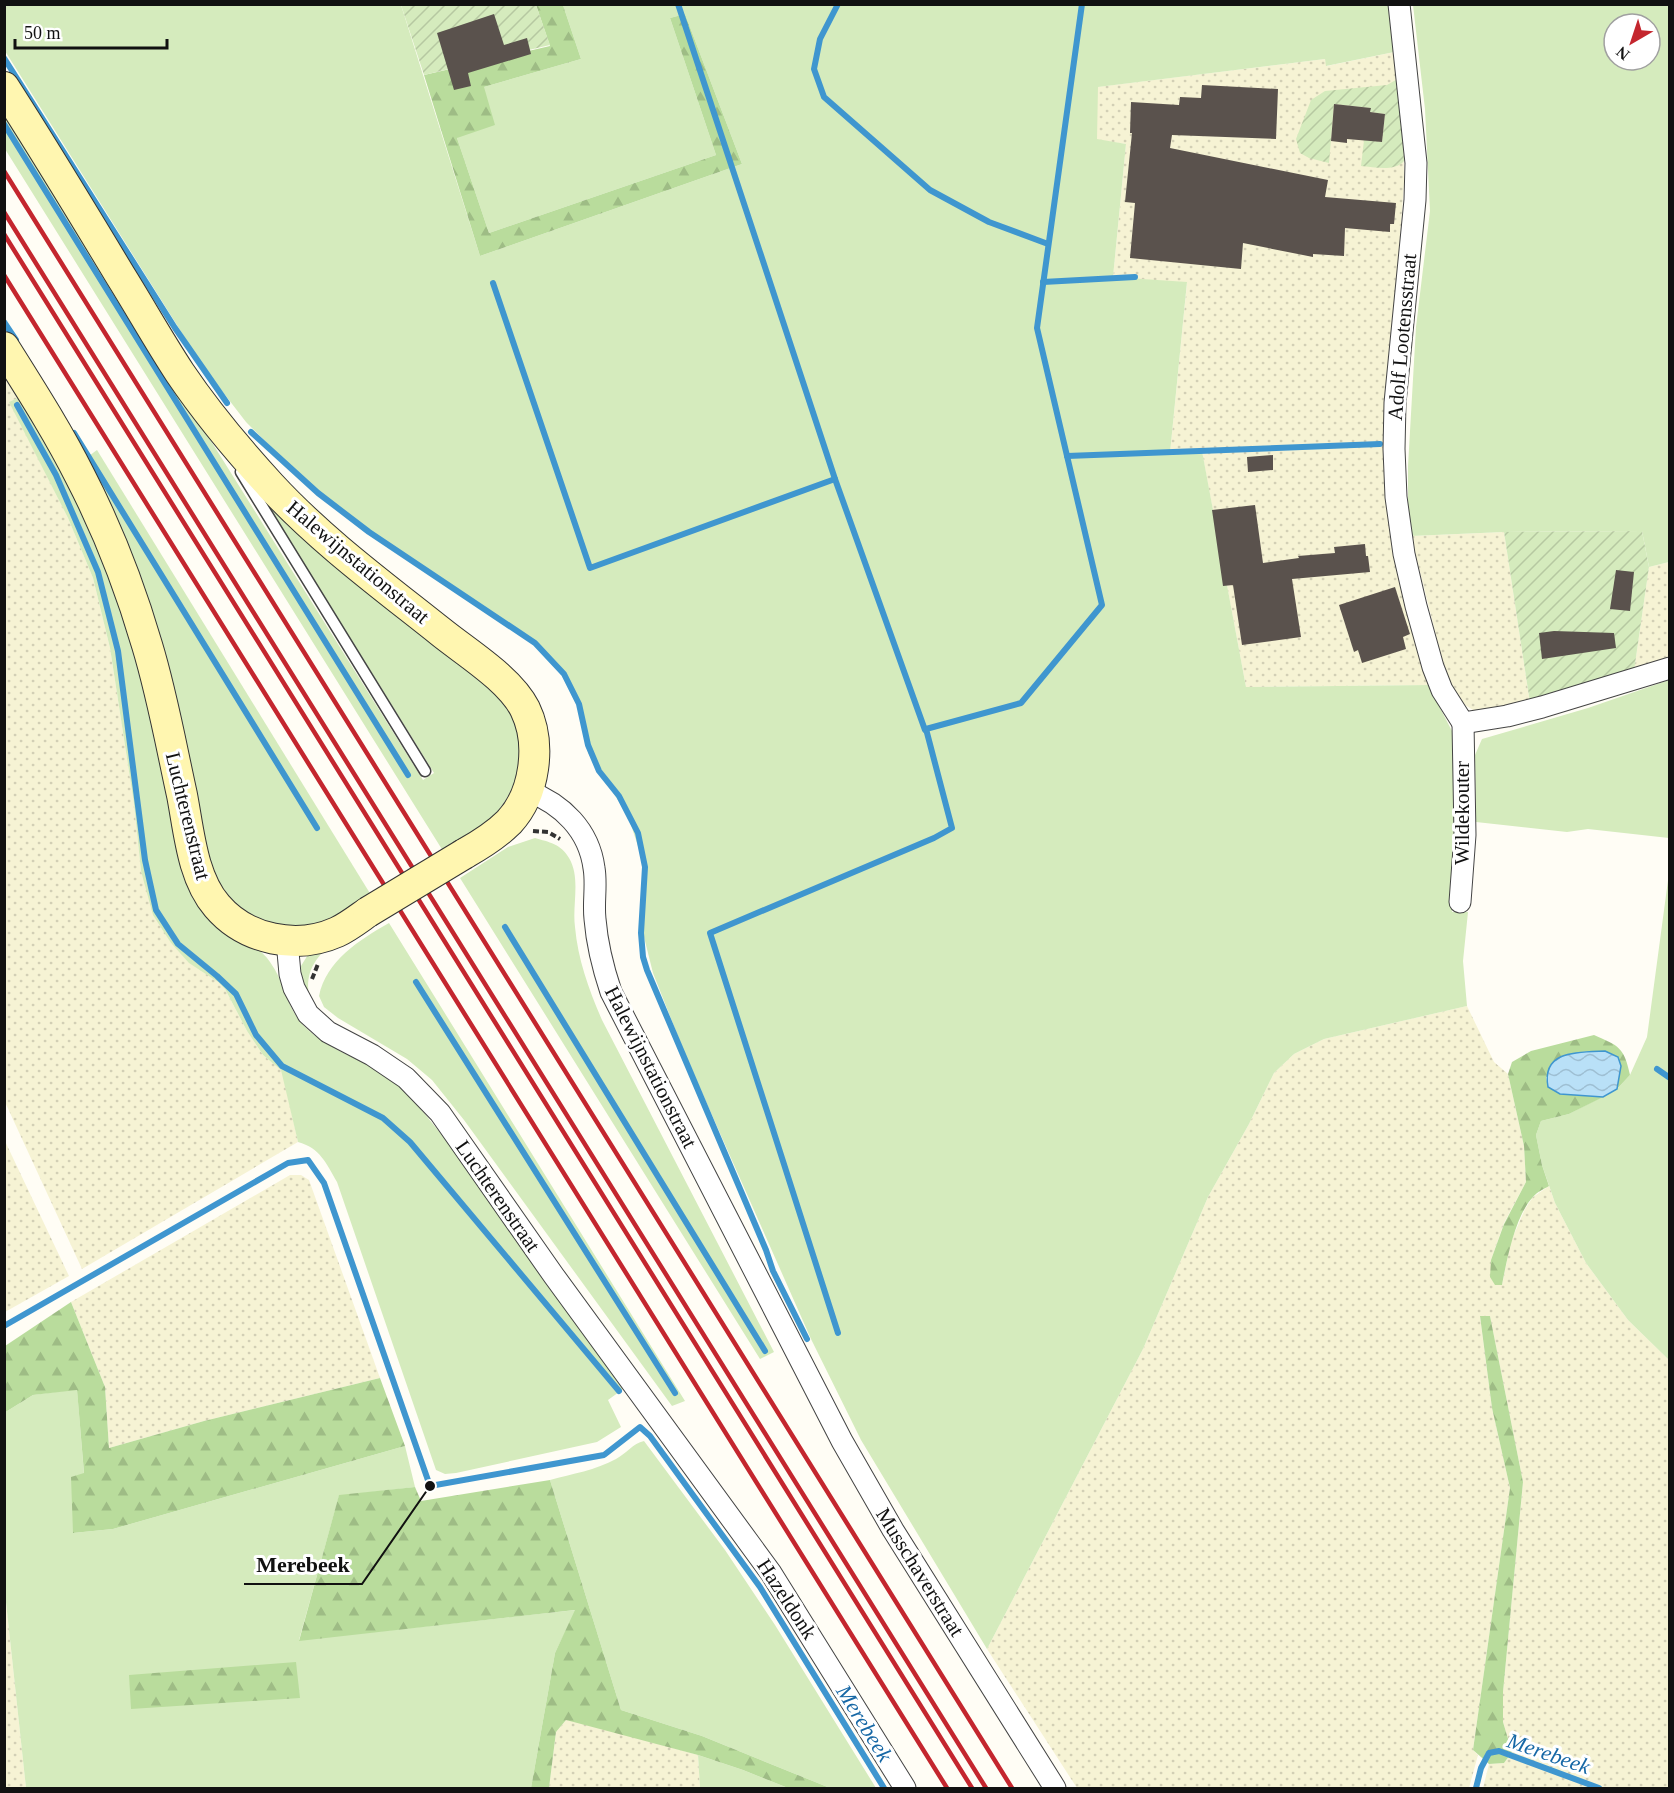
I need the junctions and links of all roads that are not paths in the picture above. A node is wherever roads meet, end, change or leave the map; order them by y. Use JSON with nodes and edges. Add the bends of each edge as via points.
{"nodes":[{"id":1,"x":1399,"y":4,"type":"edge"},
{"id":2,"x":4,"y":87,"type":"edge"},
{"id":3,"x":4,"y":348,"type":"edge"},
{"id":4,"x":180,"y":373,"type":"junction"},
{"id":5,"x":1670,"y":669,"type":"edge"},
{"id":6,"x":1462,"y":723,"type":"junction"},
{"id":7,"x":425,"y":771,"type":"dead end"},
{"id":8,"x":528,"y":791,"type":"junction"},
{"id":9,"x":1460,"y":902,"type":"dead end"},
{"id":10,"x":287,"y":941,"type":"junction"},
{"id":11,"x":795,"y":1351,"type":"joint"},
{"id":12,"x":658,"y":1417,"type":"joint"},
{"id":13,"x":904,"y":1788,"type":"edge"},
{"id":14,"x":1055,"y":1788,"type":"edge"}],
"edges":[{"from":1,"to":6,"type":"street","name":"Adolf Lootensstraat","via":[[1416,163],[1395,403],[1396,497],[1404,554],[1433,667]]},
{"from":2,"to":4,"type":"street","name":"Halewijnstationstraat"},
{"from":3,"to":10,"type":"street","name":"Luchterenstraat","via":[[81,476],[116,552],[161,696],[204,887],[228,916],[262,935]]},
{"from":4,"to":7,"type":"lane"},
{"from":4,"to":8,"type":"street","name":"Halewijnstationstraat","via":[[225,433],[294,509],[335,548],[513,692],[525,708],[534,743]]},
{"from":5,"to":6,"type":"street","via":[[1542,707]]},
{"from":6,"to":9,"type":"street","name":"Wildekouter","via":[[1465,835]]},
{"from":8,"to":10,"type":"street","name":"Halewijnstationstraat","bridge":true,"via":[[511,820],[484,842],[338,932]]},
{"from":8,"to":11,"type":"street","name":"Halewijnstationstraat","via":[[546,798],[567,814],[582,833],[595,870],[597,937],[611,992]]},
{"from":10,"to":12,"type":"street","name":"Luchterenstraat","via":[[294,988],[308,1014],[328,1032],[397,1072],[429,1100]]},
{"from":11,"to":14,"type":"street","name":"Musschaverstraat","via":[[893,1530]]},
{"from":12,"to":13,"type":"street","name":"Hazeldonk","via":[[771,1573]]}]}
